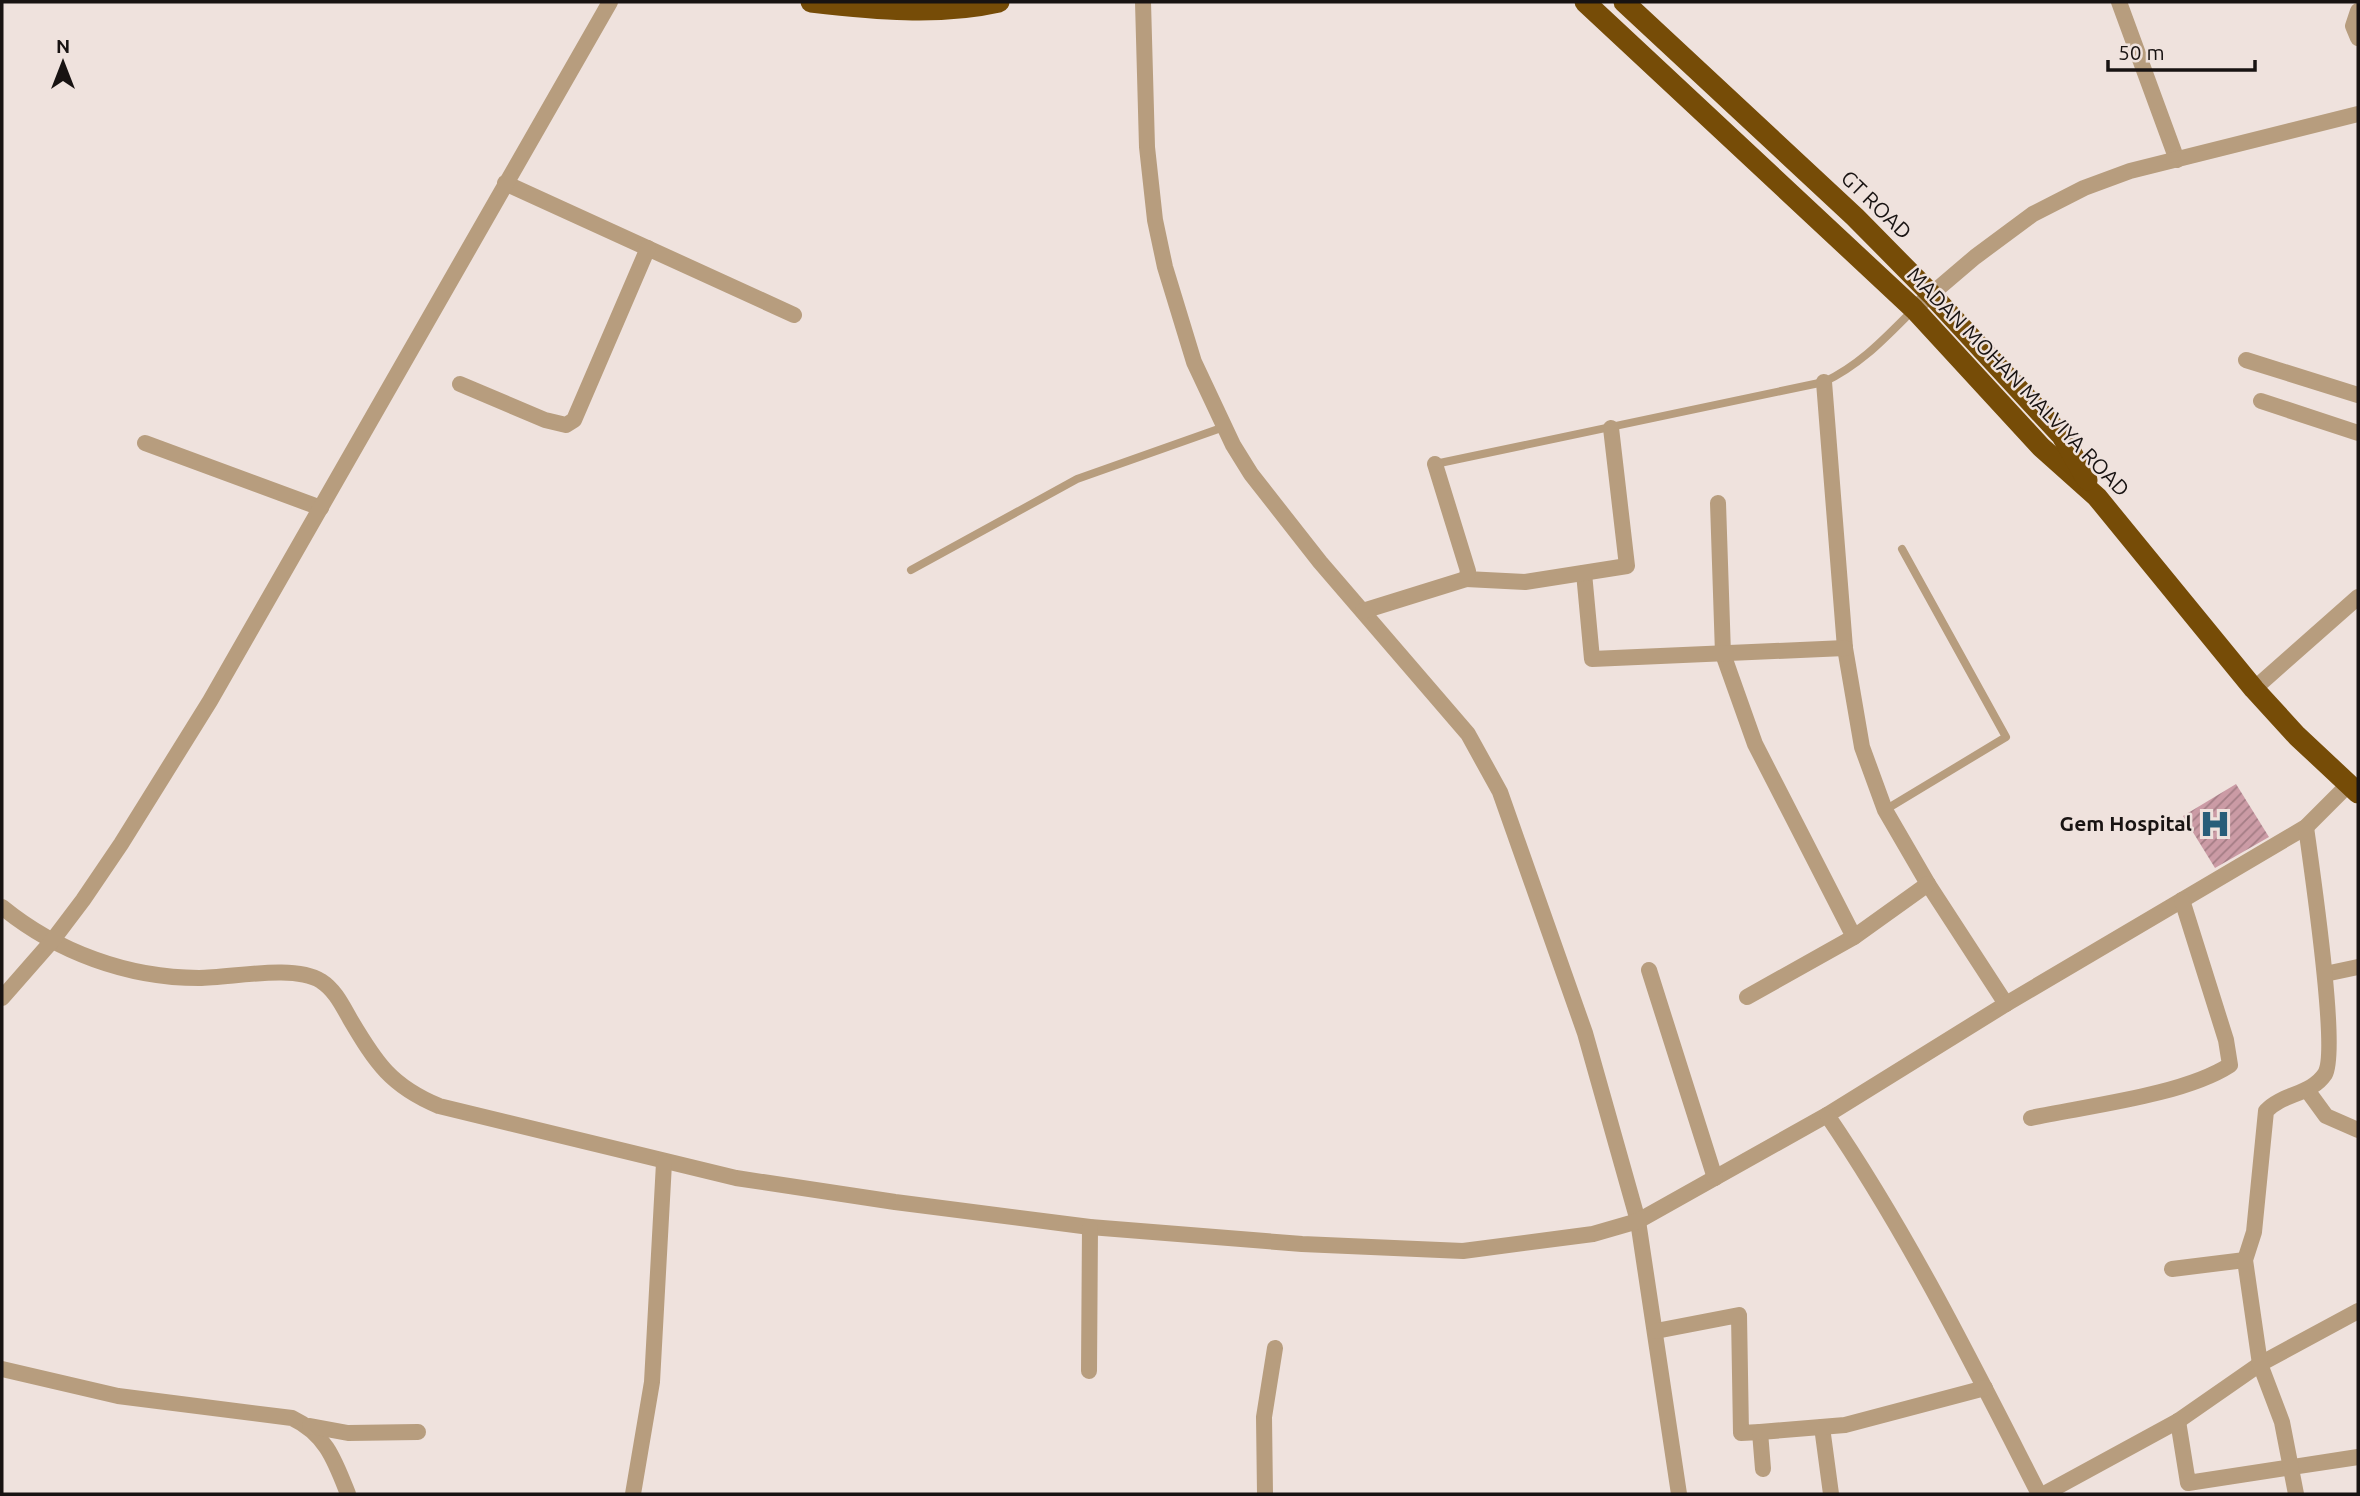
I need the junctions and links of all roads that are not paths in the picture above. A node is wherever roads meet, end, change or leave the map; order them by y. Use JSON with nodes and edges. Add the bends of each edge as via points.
{"nodes":[{"id":1,"x":610,"y":2,"type":"edge"},
{"id":2,"x":811,"y":2,"type":"edge"},
{"id":3,"x":999,"y":2,"type":"edge"},
{"id":4,"x":1143,"y":2,"type":"edge"},
{"id":5,"x":1585,"y":2,"type":"edge"},
{"id":6,"x":1624,"y":2,"type":"edge"},
{"id":7,"x":2119,"y":2,"type":"edge"},
{"id":8,"x":2358,"y":12,"type":"edge"},
{"id":9,"x":2358,"y":38,"type":"edge"},
{"id":10,"x":2358,"y":114,"type":"edge"},
{"id":11,"x":2177,"y":160,"type":"junction"},
{"id":12,"x":505,"y":183,"type":"junction"},
{"id":13,"x":648,"y":248,"type":"junction"},
{"id":14,"x":1931,"y":294,"type":"junction"},
{"id":15,"x":1914,"y":309,"type":"junction"},
{"id":16,"x":794,"y":315,"type":"dead end"},
{"id":17,"x":2246,"y":360,"type":"dead end"},
{"id":18,"x":1824,"y":382,"type":"junction"},
{"id":19,"x":460,"y":384,"type":"dead end"},
{"id":20,"x":2358,"y":395,"type":"edge"},
{"id":21,"x":2261,"y":401,"type":"dead end"},
{"id":22,"x":1224,"y":427,"type":"junction"},
{"id":23,"x":1611,"y":428,"type":"junction"},
{"id":24,"x":2358,"y":433,"type":"edge"},
{"id":25,"x":145,"y":443,"type":"dead end"},
{"id":26,"x":1435,"y":464,"type":"joint"},
{"id":27,"x":2097,"y":497,"type":"junction"},
{"id":28,"x":1718,"y":503,"type":"dead end"},
{"id":29,"x":321,"y":508,"type":"junction"},
{"id":30,"x":1902,"y":549,"type":"dead end"},
{"id":31,"x":911,"y":570,"type":"dead end"},
{"id":32,"x":1584,"y":573,"type":"junction"},
{"id":33,"x":1465,"y":579,"type":"junction"},
{"id":34,"x":2358,"y":597,"type":"edge"},
{"id":35,"x":1363,"y":611,"type":"junction"},
{"id":36,"x":1845,"y":649,"type":"junction"},
{"id":37,"x":1723,"y":654,"type":"junction"},
{"id":38,"x":2254,"y":689,"type":"junction"},
{"id":39,"x":2353,"y":789,"type":"edge"},
{"id":40,"x":1885,"y":810,"type":"junction"},
{"id":41,"x":2306,"y":827,"type":"junction"},
{"id":42,"x":1928,"y":884,"type":"junction"},
{"id":43,"x":2182,"y":900,"type":"junction"},
{"id":44,"x":2,"y":907,"type":"edge"},
{"id":45,"x":1854,"y":937,"type":"junction"},
{"id":46,"x":52,"y":941,"type":"junction"},
{"id":47,"x":2358,"y":967,"type":"edge"},
{"id":48,"x":1648,"y":970,"type":"dead end"},
{"id":49,"x":2325,"y":974,"type":"junction"},
{"id":50,"x":1746,"y":997,"type":"dead end"},
{"id":51,"x":2,"y":998,"type":"edge"},
{"id":52,"x":2006,"y":1004,"type":"junction"},
{"id":53,"x":2307,"y":1090,"type":"junction"},
{"id":54,"x":1827,"y":1115,"type":"junction"},
{"id":55,"x":2032,"y":1118,"type":"dead end"},
{"id":56,"x":2358,"y":1130,"type":"edge"},
{"id":57,"x":664,"y":1163,"type":"junction"},
{"id":58,"x":1715,"y":1178,"type":"junction"},
{"id":59,"x":1638,"y":1221,"type":"junction"},
{"id":60,"x":1090,"y":1227,"type":"junction"},
{"id":61,"x":2245,"y":1260,"type":"junction"},
{"id":62,"x":2172,"y":1269,"type":"dead end"},
{"id":63,"x":2358,"y":1311,"type":"edge"},
{"id":64,"x":1656,"y":1331,"type":"junction"},
{"id":65,"x":1275,"y":1348,"type":"dead end"},
{"id":66,"x":2260,"y":1364,"type":"junction"},
{"id":67,"x":2,"y":1369,"type":"edge"},
{"id":68,"x":1089,"y":1371,"type":"dead end"},
{"id":69,"x":1985,"y":1388,"type":"junction"},
{"id":70,"x":2178,"y":1422,"type":"junction"},
{"id":71,"x":307,"y":1425,"type":"junction"},
{"id":72,"x":1822,"y":1427,"type":"junction"},
{"id":73,"x":418,"y":1432,"type":"dead end"},
{"id":74,"x":1760,"y":1432,"type":"junction"},
{"id":75,"x":2358,"y":1457,"type":"edge"},
{"id":76,"x":2291,"y":1466,"type":"junction"},
{"id":77,"x":1763,"y":1469,"type":"dead end"},
{"id":78,"x":2189,"y":1489,"type":"edge"},
{"id":79,"x":348,"y":1494,"type":"edge"},
{"id":80,"x":633,"y":1494,"type":"edge"},
{"id":81,"x":1265,"y":1494,"type":"edge"},
{"id":82,"x":1679,"y":1494,"type":"edge"},
{"id":83,"x":1831,"y":1494,"type":"edge"},
{"id":84,"x":2041,"y":1494,"type":"edge"},
{"id":85,"x":2296,"y":1494,"type":"edge"}],
"edges":[{"from":1,"to":12,"type":"street"},
{"from":2,"to":3,"type":"highway","via":[[902,10],[968,9]]},
{"from":4,"to":22,"type":"street","via":[[1154,220],[1181,326]]},
{"from":5,"to":15,"type":"highway","name":"MADAN MOHAN MALVIYA ROAD"},
{"from":6,"to":14,"type":"highway","name":"GT ROAD"},
{"from":7,"to":11,"type":"street"},
{"from":8,"to":9,"type":"street","via":[[2353,26]]},
{"from":10,"to":11,"type":"street"},
{"from":11,"to":14,"type":"street","via":[[2118,175],[2033,214]]},
{"from":12,"to":13,"type":"street"},
{"from":12,"to":29,"type":"street"},
{"from":13,"to":16,"type":"street"},
{"from":13,"to":19,"type":"street","via":[[574,420],[558,424]]},
{"from":14,"to":15,"type":"street"},
{"from":14,"to":27,"type":"highway","name":"GT ROAD","via":[[2062,436]]},
{"from":15,"to":18,"type":"lane","via":[[1873,351]]},
{"from":15,"to":27,"type":"highway","name":"MADAN MOHAN MALVIYA ROAD","via":[[2041,447]]},
{"from":17,"to":20,"type":"street"},
{"from":18,"to":23,"type":"lane"},
{"from":18,"to":36,"type":"street"},
{"from":21,"to":24,"type":"street"},
{"from":22,"to":31,"type":"lane","via":[[1077,479]]},
{"from":22,"to":35,"type":"street","via":[[1278,511]]},
{"from":23,"to":26,"type":"lane"},
{"from":23,"to":32,"type":"street","via":[[1627,566]]},
{"from":25,"to":29,"type":"street"},
{"from":26,"to":33,"type":"street","via":[[1468,571]]},
{"from":27,"to":38,"type":"highway","name":"MADAN MOHAN MALVIYA ROAD"},
{"from":28,"to":37,"type":"street"},
{"from":29,"to":46,"type":"street","via":[[210,701],[121,844]]},
{"from":30,"to":40,"type":"lane","via":[[2006,737]]},
{"from":32,"to":33,"type":"street","via":[[1525,582]]},
{"from":32,"to":37,"type":"street","via":[[1592,659]]},
{"from":33,"to":35,"type":"street"},
{"from":34,"to":38,"type":"street"},
{"from":35,"to":59,"type":"street","via":[[1468,734],[1500,792],[1581,1021]]},
{"from":36,"to":37,"type":"street"},
{"from":36,"to":40,"type":"street","via":[[1862,747]]},
{"from":37,"to":45,"type":"street","via":[[1755,744]]},
{"from":38,"to":39,"type":"highway","name":"MADAN MOHAN MALVIYA ROAD"},
{"from":39,"to":41,"type":"street"},
{"from":40,"to":42,"type":"street"},
{"from":41,"to":43,"type":"street"},
{"from":41,"to":49,"type":"street"},
{"from":42,"to":45,"type":"street"},
{"from":42,"to":52,"type":"street"},
{"from":43,"to":52,"type":"street"},
{"from":43,"to":55,"type":"street","via":[[2230,1065],[2179,1086]]},
{"from":44,"to":46,"type":"street"},
{"from":45,"to":50,"type":"street"},
{"from":46,"to":51,"type":"street"},
{"from":46,"to":57,"type":"street","via":[[126,970],[159,976],[284,973],[321,980],[334,992],[390,1078],[410,1094],[439,1106]]},
{"from":47,"to":49,"type":"street"},
{"from":48,"to":58,"type":"street"},
{"from":49,"to":53,"type":"street","via":[[2327,1070]]},
{"from":52,"to":54,"type":"street"},
{"from":53,"to":56,"type":"street","via":[[2326,1116]]},
{"from":53,"to":61,"type":"street","via":[[2266,1111],[2254,1232]]},
{"from":54,"to":58,"type":"street"},
{"from":54,"to":69,"type":"street","via":[[1869,1176]]},
{"from":57,"to":60,"type":"street","via":[[882,1200]]},
{"from":57,"to":80,"type":"street","via":[[652,1382]]},
{"from":58,"to":59,"type":"street"},
{"from":59,"to":60,"type":"street","via":[[1593,1234],[1462,1251]]},
{"from":59,"to":64,"type":"street"},
{"from":60,"to":68,"type":"street"},
{"from":61,"to":62,"type":"street"},
{"from":61,"to":66,"type":"street"},
{"from":63,"to":66,"type":"street"},
{"from":64,"to":74,"type":"street","via":[[1740,1315],[1741,1433]]},
{"from":64,"to":82,"type":"street"},
{"from":65,"to":81,"type":"street","via":[[1264,1417]]},
{"from":66,"to":70,"type":"street"},
{"from":66,"to":76,"type":"street","via":[[2282,1422]]},
{"from":67,"to":71,"type":"street","via":[[118,1396],[292,1418]]},
{"from":69,"to":72,"type":"street"},
{"from":69,"to":84,"type":"street"},
{"from":70,"to":78,"type":"street"},
{"from":70,"to":84,"type":"street"},
{"from":71,"to":73,"type":"street","via":[[348,1433]]},
{"from":71,"to":79,"type":"street","via":[[324,1440]]},
{"from":72,"to":74,"type":"street"},
{"from":72,"to":83,"type":"street"},
{"from":74,"to":77,"type":"street"},
{"from":75,"to":76,"type":"street"},
{"from":76,"to":78,"type":"street"},
{"from":76,"to":85,"type":"street"}]}
